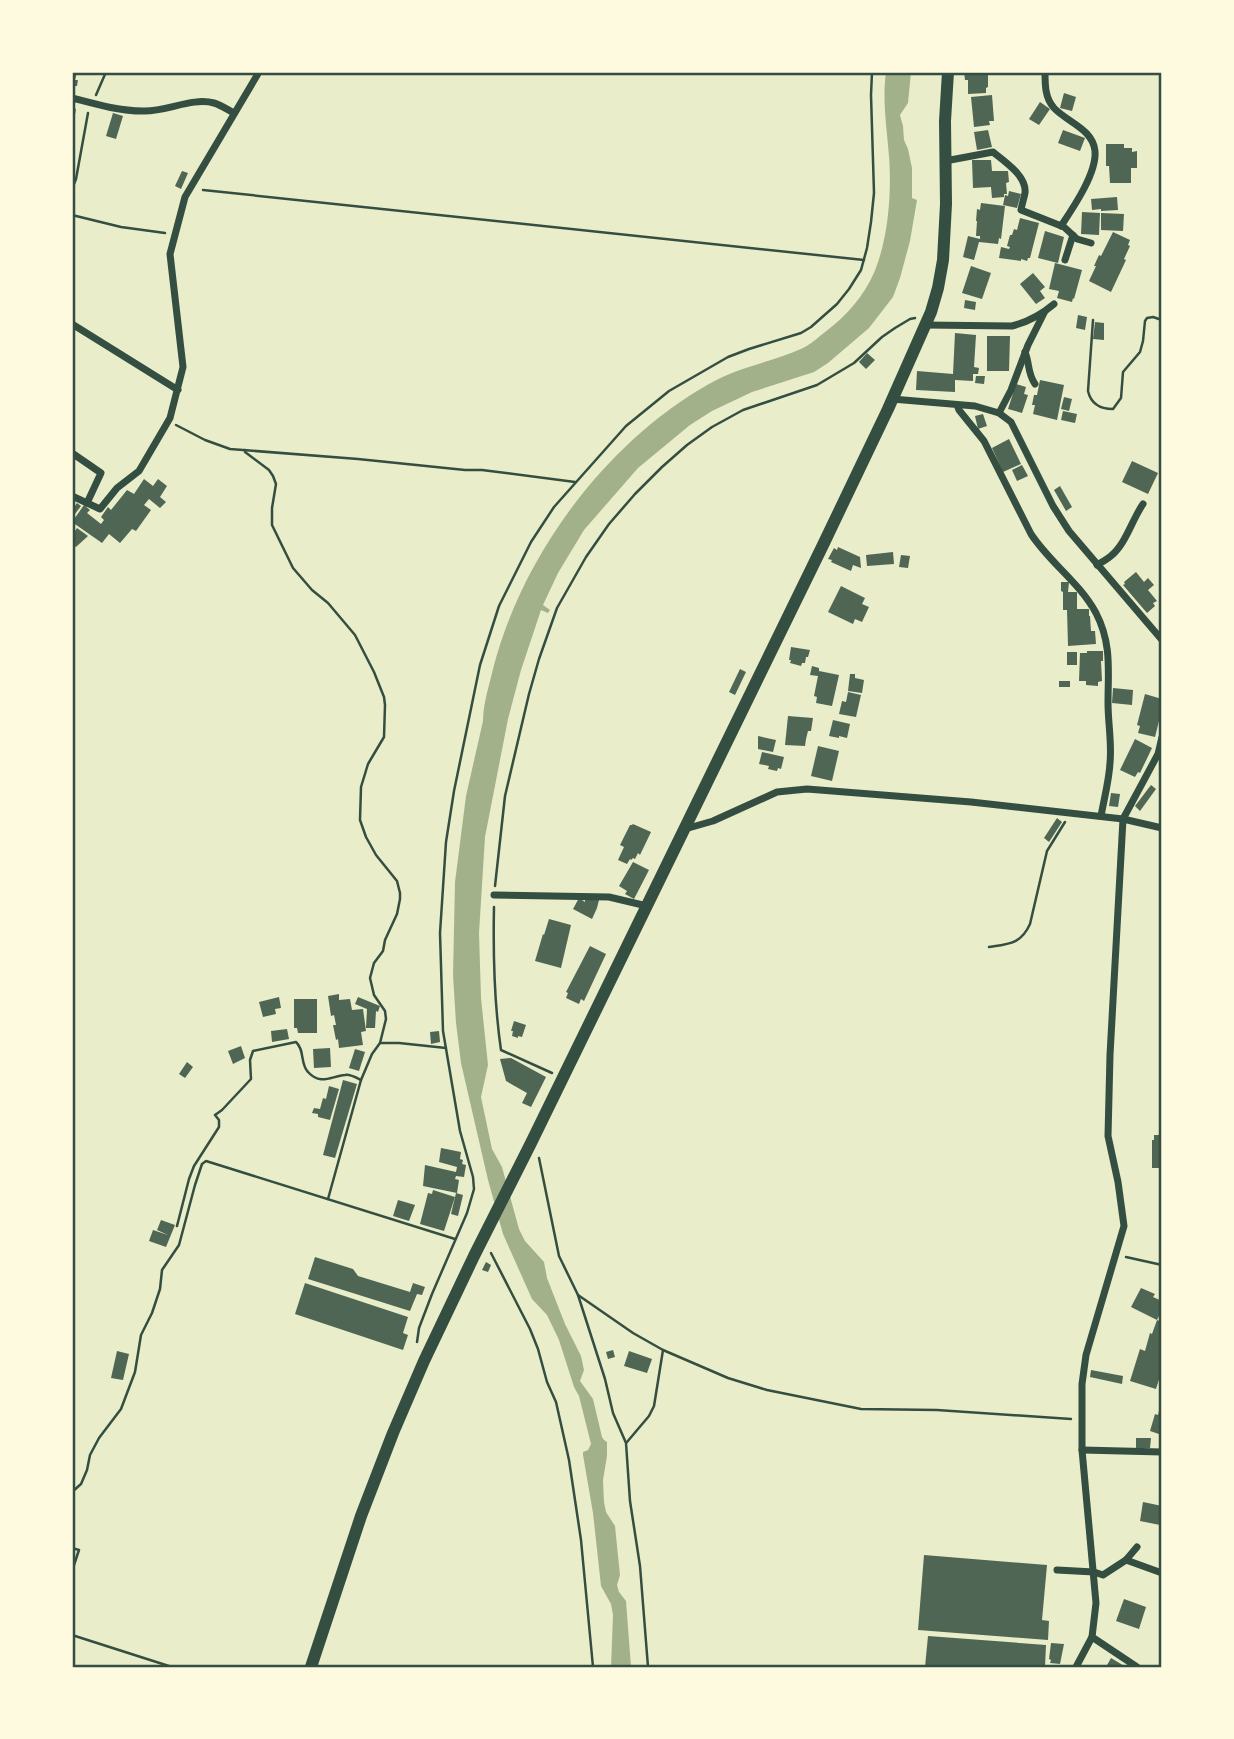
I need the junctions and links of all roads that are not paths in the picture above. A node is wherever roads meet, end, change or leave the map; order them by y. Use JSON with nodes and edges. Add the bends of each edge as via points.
{"nodes":[{"id":1,"x":258,"y":72,"type":"edge"},
{"id":2,"x":948,"y":72,"type":"edge"},
{"id":3,"x":1045,"y":72,"type":"edge"},
{"id":4,"x":72,"y":98,"type":"edge"},
{"id":5,"x":234,"y":113,"type":"junction"},
{"id":6,"x":945,"y":161,"type":"junction"},
{"id":7,"x":1061,"y":226,"type":"junction"},
{"id":8,"x":1073,"y":235,"type":"junction"},
{"id":9,"x":1091,"y":243,"type":"dead end"},
{"id":10,"x":1065,"y":260,"type":"dead end"},
{"id":11,"x":1054,"y":304,"type":"dead end"},
{"id":12,"x":1044,"y":312,"type":"junction"},
{"id":13,"x":72,"y":324,"type":"edge"},
{"id":14,"x":925,"y":325,"type":"junction"},
{"id":15,"x":1025,"y":352,"type":"junction"},
{"id":16,"x":1035,"y":384,"type":"dead end"},
{"id":17,"x":178,"y":390,"type":"junction"},
{"id":18,"x":892,"y":399,"type":"junction"},
{"id":19,"x":957,"y":405,"type":"junction"},
{"id":20,"x":999,"y":413,"type":"junction"},
{"id":21,"x":72,"y":453,"type":"edge"},
{"id":22,"x":72,"y":496,"type":"edge"},
{"id":23,"x":87,"y":503,"type":"junction"},
{"id":24,"x":1143,"y":504,"type":"dead end"},
{"id":25,"x":1097,"y":565,"type":"junction"},
{"id":26,"x":1162,"y":640,"type":"edge"},
{"id":27,"x":1162,"y":737,"type":"edge"},
{"id":28,"x":1101,"y":816,"type":"junction"},
{"id":29,"x":1123,"y":819,"type":"junction"},
{"id":30,"x":1162,"y":828,"type":"edge"},
{"id":31,"x":685,"y":829,"type":"junction"},
{"id":32,"x":495,"y":895,"type":"road end"},
{"id":33,"x":647,"y":906,"type":"junction"},
{"id":34,"x":1082,"y":1450,"type":"junction"},
{"id":35,"x":1162,"y":1452,"type":"edge"},
{"id":36,"x":1137,"y":1547,"type":"dead end"},
{"id":37,"x":1126,"y":1560,"type":"junction"},
{"id":38,"x":1057,"y":1570,"type":"dead end"},
{"id":39,"x":1094,"y":1572,"type":"junction"},
{"id":40,"x":1162,"y":1573,"type":"edge"},
{"id":41,"x":1092,"y":1637,"type":"junction"},
{"id":42,"x":311,"y":1667,"type":"edge"},
{"id":43,"x":1076,"y":1667,"type":"edge"},
{"id":44,"x":1137,"y":1667,"type":"edge"}],
"edges":[{"from":1,"to":5,"type":"street"},
{"from":2,"to":6,"type":"main road"},
{"from":3,"to":7,"type":"street","via":[[1049,101],[1084,131],[1095,148],[1090,172]]},
{"from":4,"to":5,"type":"street","via":[[143,111],[211,102]]},
{"from":5,"to":17,"type":"street","via":[[189,188],[170,254],[183,367]]},
{"from":6,"to":7,"type":"street","via":[[993,152],[1024,184],[1021,210]]},
{"from":6,"to":14,"type":"main road","via":[[943,260],[939,288]]},
{"from":7,"to":8,"type":"street"},
{"from":8,"to":9,"type":"street"},
{"from":8,"to":10,"type":"street"},
{"from":11,"to":12,"type":"street"},
{"from":12,"to":14,"type":"street","via":[[1012,326]]},
{"from":12,"to":15,"type":"street"},
{"from":13,"to":17,"type":"street"},
{"from":14,"to":18,"type":"main road"},
{"from":15,"to":16,"type":"street"},
{"from":15,"to":20,"type":"street"},
{"from":17,"to":23,"type":"street","via":[[169,421],[139,471],[100,509]]},
{"from":18,"to":19,"type":"street"},
{"from":18,"to":31,"type":"main road"},
{"from":19,"to":20,"type":"street"},
{"from":19,"to":28,"type":"street","via":[[984,441],[1031,534],[1079,587],[1102,629],[1110,667],[1110,762]]},
{"from":20,"to":25,"type":"street","via":[[1011,422],[1053,506]]},
{"from":21,"to":23,"type":"street","via":[[101,473]]},
{"from":22,"to":23,"type":"street"},
{"from":24,"to":25,"type":"street","via":[[1122,543]]},
{"from":25,"to":26,"type":"street"},
{"from":27,"to":29,"type":"street","via":[[1158,754]]},
{"from":28,"to":29,"type":"street"},
{"from":28,"to":31,"type":"street","via":[[807,789],[777,792]]},
{"from":29,"to":30,"type":"street"},
{"from":29,"to":34,"type":"street","via":[[1108,1136],[1124,1226],[1086,1355]]},
{"from":31,"to":33,"type":"main road"},
{"from":32,"to":33,"type":"street","via":[[609,897]]},
{"from":33,"to":42,"type":"main road","via":[[424,1361],[361,1516]]},
{"from":34,"to":35,"type":"street"},
{"from":34,"to":39,"type":"street"},
{"from":36,"to":37,"type":"street"},
{"from":37,"to":39,"type":"street","via":[[1103,1575]]},
{"from":37,"to":40,"type":"street"},
{"from":38,"to":39,"type":"street"},
{"from":39,"to":41,"type":"street"},
{"from":41,"to":43,"type":"street"},
{"from":41,"to":44,"type":"street"}]}
